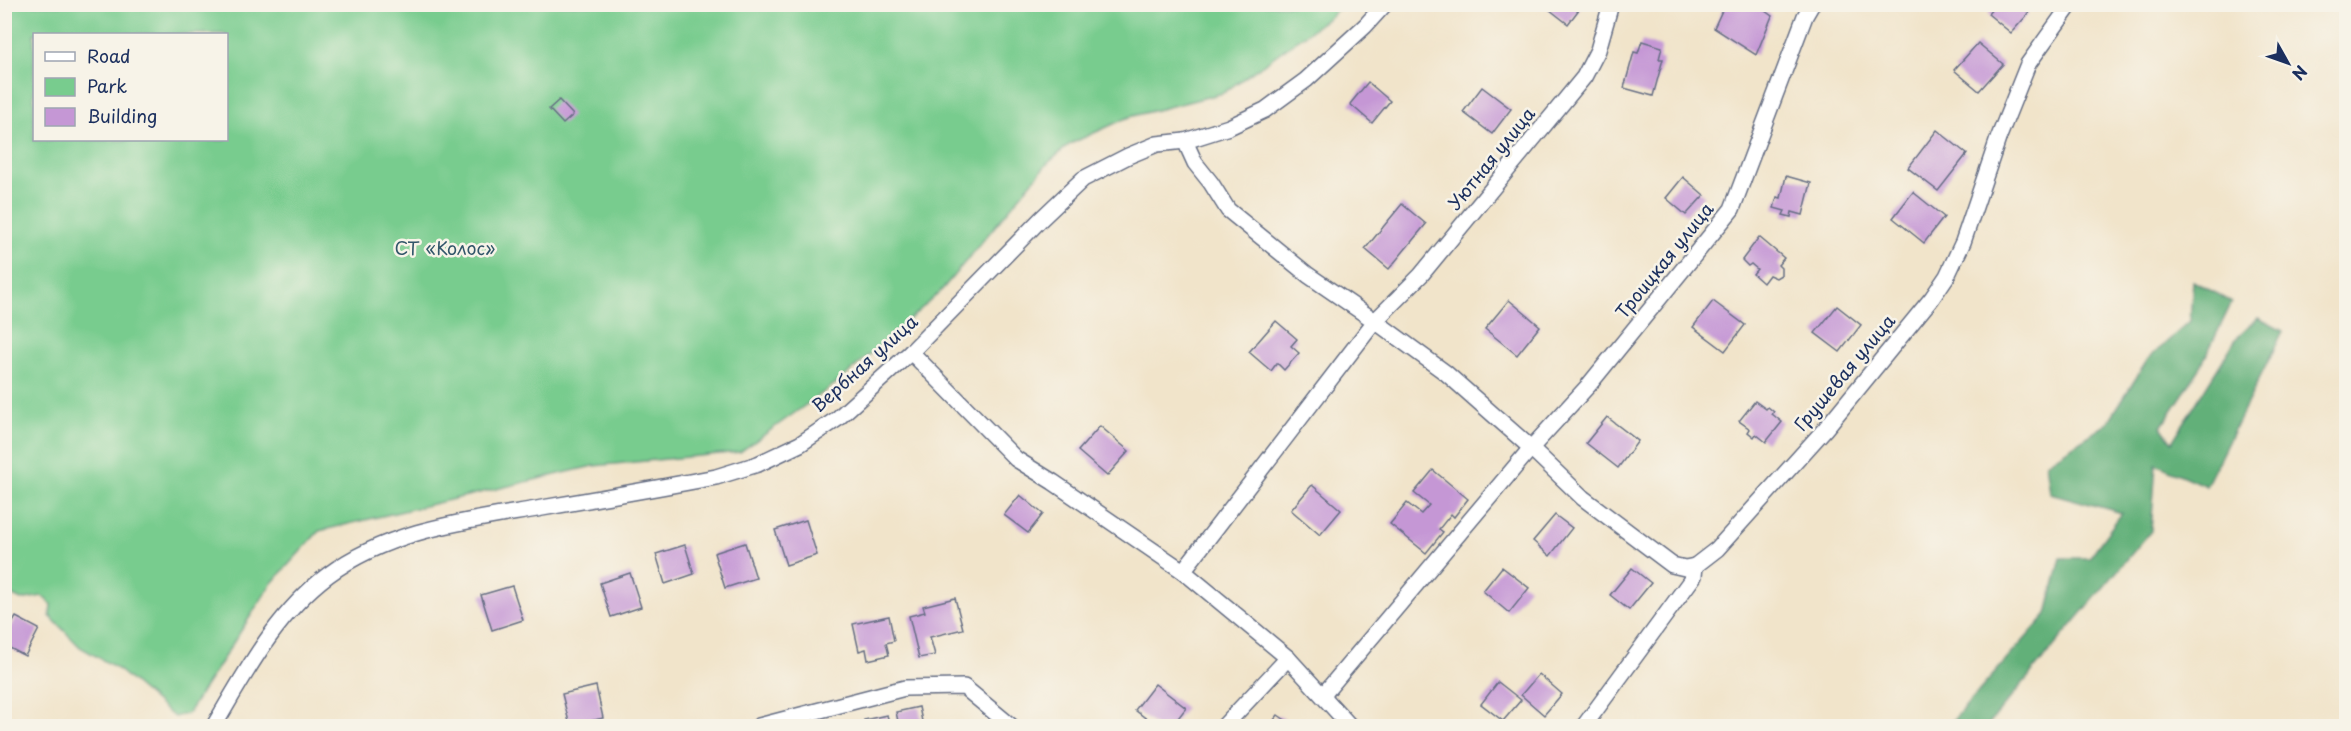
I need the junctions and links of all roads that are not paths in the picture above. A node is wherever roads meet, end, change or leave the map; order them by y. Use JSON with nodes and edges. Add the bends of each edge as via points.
{"nodes":[{"id":1,"x":1385,"y":4,"type":"edge"},
{"id":2,"x":1611,"y":4,"type":"edge"},
{"id":3,"x":1812,"y":4,"type":"edge"},
{"id":4,"x":2071,"y":4,"type":"edge"},
{"id":5,"x":1185,"y":141,"type":"junction"},
{"id":6,"x":1375,"y":321,"type":"junction"},
{"id":7,"x":911,"y":352,"type":"junction"},
{"id":8,"x":1531,"y":448,"type":"junction"},
{"id":9,"x":1695,"y":566,"type":"junction"},
{"id":10,"x":1183,"y":571,"type":"junction"},
{"id":11,"x":1288,"y":658,"type":"junction"},
{"id":12,"x":1323,"y":695,"type":"junction"},
{"id":13,"x":214,"y":726,"type":"edge"},
{"id":14,"x":759,"y":726,"type":"edge"},
{"id":15,"x":1011,"y":726,"type":"edge"},
{"id":16,"x":1224,"y":726,"type":"edge"},
{"id":17,"x":1350,"y":726,"type":"edge"},
{"id":18,"x":1584,"y":726,"type":"edge"}],
"edges":[{"from":1,"to":5,"type":"street","name":"Вербная улица","via":[[1306,80],[1265,110]]},
{"from":2,"to":6,"type":"street","name":"Уютная улица","via":[[1598,50],[1584,77],[1421,275]]},
{"from":3,"to":8,"type":"street","name":"Троицкая улица","via":[[1732,209],[1588,387]]},
{"from":4,"to":9,"type":"street","name":"Грушевая улица","via":[[2028,64],[1947,276],[1825,429],[1717,549]]},
{"from":5,"to":6,"type":"street","via":[[1195,164],[1228,210],[1308,275]]},
{"from":5,"to":7,"type":"street","name":"Вербная улица","via":[[1157,144],[1083,179]]},
{"from":6,"to":8,"type":"street","via":[[1446,373]]},
{"from":6,"to":10,"type":"street","name":"Уютная улица"},
{"from":7,"to":10,"type":"street","via":[[1016,459]]},
{"from":7,"to":13,"type":"street","name":"Вербная улица","via":[[837,419],[800,444],[758,464],[716,477],[439,526],[354,558],[326,576],[290,610],[258,651]]},
{"from":8,"to":9,"type":"street","via":[[1583,498],[1662,558],[1672,565]]},
{"from":8,"to":12,"type":"street","name":"Троицкая улица"},
{"from":9,"to":18,"type":"street","name":"Грушевая улица","via":[[1694,576]]},
{"from":10,"to":11,"type":"street"},
{"from":11,"to":12,"type":"street"},
{"from":11,"to":16,"type":"street"},
{"from":12,"to":17,"type":"street"},
{"from":14,"to":15,"type":"street","via":[[905,688],[964,687]]}]}
